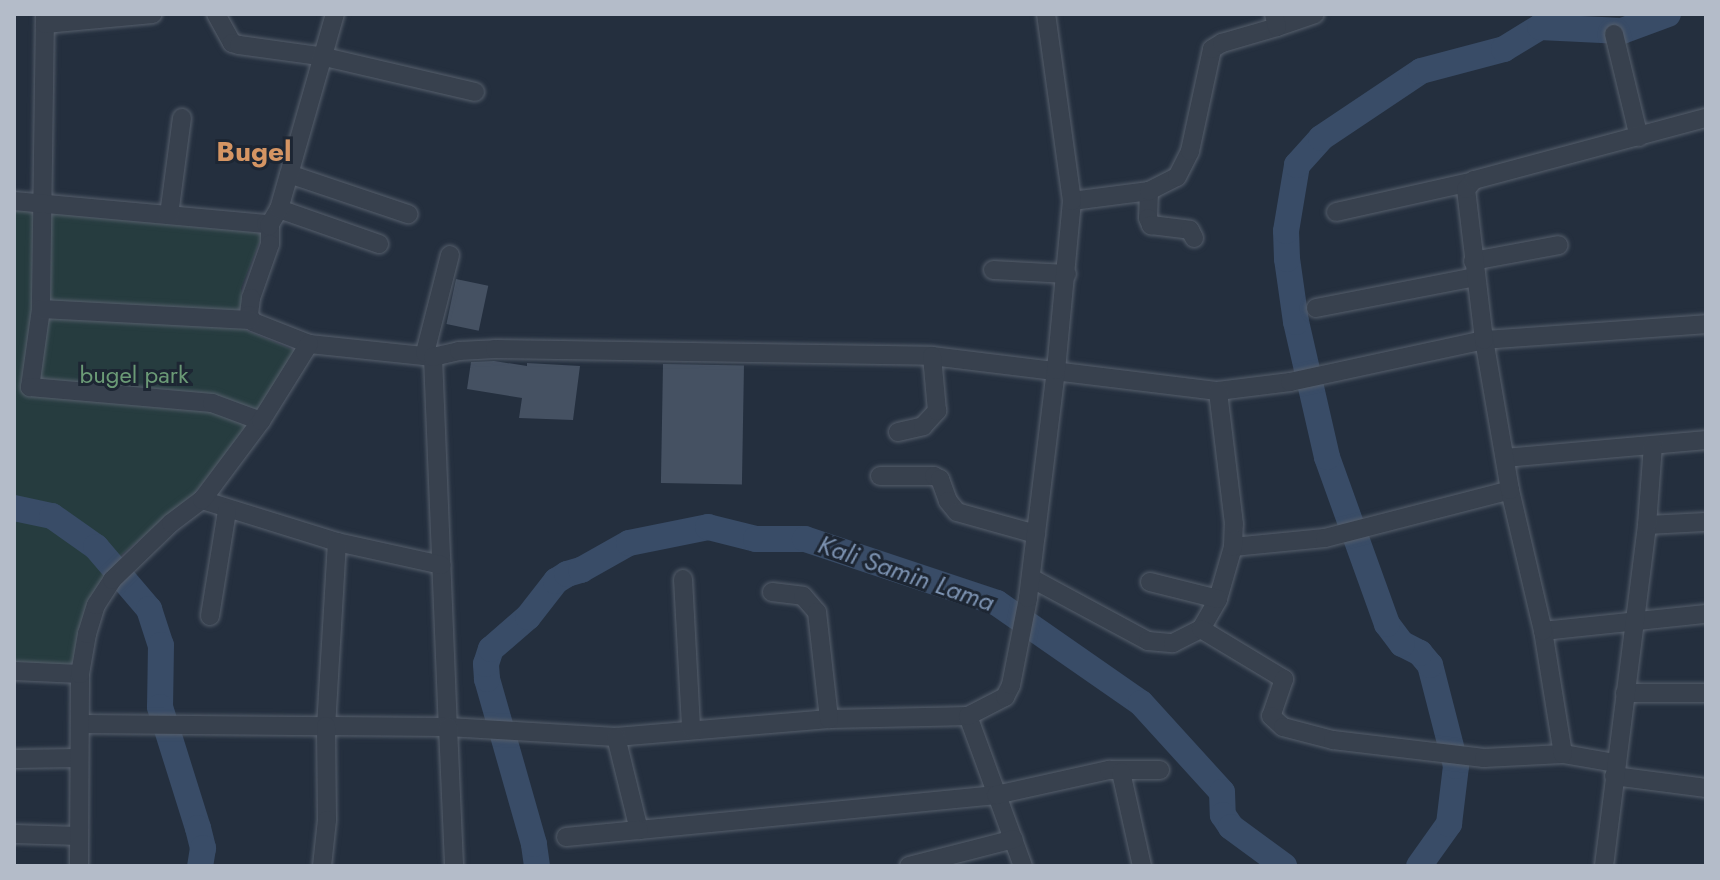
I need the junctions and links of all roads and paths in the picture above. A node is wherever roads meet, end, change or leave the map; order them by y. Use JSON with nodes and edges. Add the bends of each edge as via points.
{"nodes":[{"id":1,"x":153,"y":14,"type":"edge"},
{"id":2,"x":216,"y":14,"type":"edge"},
{"id":3,"x":335,"y":14,"type":"edge"},
{"id":4,"x":1046,"y":14,"type":"edge"},
{"id":5,"x":1315,"y":14,"type":"edge"},
{"id":6,"x":45,"y":19,"type":"edge"},
{"id":7,"x":1276,"y":20,"type":"edge"},
{"id":8,"x":1614,"y":34,"type":"dead end"},
{"id":9,"x":325,"y":57,"type":"junction"},
{"id":10,"x":475,"y":92,"type":"dead end"},
{"id":11,"x":182,"y":118,"type":"dead end"},
{"id":12,"x":1706,"y":118,"type":"edge"},
{"id":13,"x":1639,"y":137,"type":"junction"},
{"id":14,"x":289,"y":174,"type":"junction"},
{"id":15,"x":1470,"y":182,"type":"junction"},
{"id":16,"x":1149,"y":191,"type":"junction"},
{"id":17,"x":14,"y":201,"type":"edge"},
{"id":18,"x":1072,"y":201,"type":"junction"},
{"id":19,"x":44,"y":202,"type":"junction"},
{"id":20,"x":279,"y":209,"type":"junction"},
{"id":21,"x":1336,"y":212,"type":"dead end"},
{"id":22,"x":408,"y":214,"type":"dead end"},
{"id":23,"x":169,"y":215,"type":"junction"},
{"id":24,"x":269,"y":226,"type":"junction"},
{"id":25,"x":1194,"y":238,"type":"dead end"},
{"id":26,"x":379,"y":244,"type":"dead end"},
{"id":27,"x":1559,"y":245,"type":"dead end"},
{"id":28,"x":450,"y":255,"type":"dead end"},
{"id":29,"x":1475,"y":269,"type":"junction"},
{"id":30,"x":993,"y":270,"type":"dead end"},
{"id":31,"x":1067,"y":274,"type":"junction"},
{"id":32,"x":1316,"y":308,"type":"dead end"},
{"id":33,"x":41,"y":309,"type":"junction"},
{"id":34,"x":250,"y":320,"type":"junction"},
{"id":35,"x":1706,"y":324,"type":"edge"},
{"id":36,"x":1484,"y":340,"type":"junction"},
{"id":37,"x":309,"y":344,"type":"junction"},
{"id":38,"x":429,"y":355,"type":"junction"},
{"id":39,"x":932,"y":356,"type":"junction"},
{"id":40,"x":1056,"y":370,"type":"junction"},
{"id":41,"x":1218,"y":391,"type":"junction"},
{"id":42,"x":261,"y":421,"type":"junction"},
{"id":43,"x":898,"y":432,"type":"dead end"},
{"id":44,"x":1706,"y":440,"type":"edge"},
{"id":45,"x":1653,"y":446,"type":"junction"},
{"id":46,"x":1505,"y":458,"type":"junction"},
{"id":47,"x":880,"y":476,"type":"dead end"},
{"id":48,"x":1510,"y":490,"type":"junction"},
{"id":49,"x":202,"y":500,"type":"junction"},
{"id":50,"x":227,"y":511,"type":"junction"},
{"id":51,"x":1706,"y":522,"type":"edge"},
{"id":52,"x":1647,"y":525,"type":"junction"},
{"id":53,"x":1036,"y":534,"type":"junction"},
{"id":54,"x":337,"y":542,"type":"junction"},
{"id":55,"x":1233,"y":547,"type":"junction"},
{"id":56,"x":442,"y":565,"type":"junction"},
{"id":57,"x":1031,"y":578,"type":"junction"},
{"id":58,"x":683,"y":579,"type":"dead end"},
{"id":59,"x":1150,"y":582,"type":"dead end"},
{"id":60,"x":772,"y":592,"type":"dead end"},
{"id":61,"x":1218,"y":599,"type":"junction"},
{"id":62,"x":1706,"y":614,"type":"edge"},
{"id":63,"x":210,"y":616,"type":"dead end"},
{"id":64,"x":1633,"y":619,"type":"junction"},
{"id":65,"x":1201,"y":629,"type":"junction"},
{"id":66,"x":1543,"y":631,"type":"junction"},
{"id":67,"x":14,"y":671,"type":"edge"},
{"id":68,"x":80,"y":674,"type":"junction"},
{"id":69,"x":1625,"y":693,"type":"junction"},
{"id":70,"x":1706,"y":693,"type":"edge"},
{"id":71,"x":968,"y":716,"type":"junction"},
{"id":72,"x":829,"y":719,"type":"junction"},
{"id":73,"x":81,"y":724,"type":"junction"},
{"id":74,"x":326,"y":726,"type":"junction"},
{"id":75,"x":448,"y":727,"type":"junction"},
{"id":76,"x":691,"y":729,"type":"junction"},
{"id":77,"x":616,"y":737,"type":"junction"},
{"id":78,"x":1563,"y":754,"type":"junction"},
{"id":79,"x":79,"y":758,"type":"junction"},
{"id":80,"x":14,"y":759,"type":"edge"},
{"id":81,"x":1615,"y":769,"type":"junction"},
{"id":82,"x":1160,"y":770,"type":"dead end"},
{"id":83,"x":1121,"y":772,"type":"junction"},
{"id":84,"x":1706,"y":788,"type":"edge"},
{"id":85,"x":996,"y":795,"type":"junction"},
{"id":86,"x":639,"y":830,"type":"junction"},
{"id":87,"x":14,"y":834,"type":"edge"},
{"id":88,"x":79,"y":836,"type":"junction"},
{"id":89,"x":566,"y":837,"type":"dead end"},
{"id":90,"x":1014,"y":839,"type":"junction"},
{"id":91,"x":79,"y":866,"type":"edge"},
{"id":92,"x":322,"y":866,"type":"edge"},
{"id":93,"x":454,"y":866,"type":"edge"},
{"id":94,"x":909,"y":866,"type":"edge"},
{"id":95,"x":1023,"y":866,"type":"edge"},
{"id":96,"x":1142,"y":866,"type":"edge"},
{"id":97,"x":1604,"y":866,"type":"edge"}],
"edges":[{"from":1,"to":6,"type":"street"},
{"from":2,"to":9,"type":"street","via":[[232,43]]},
{"from":3,"to":9,"type":"street"},
{"from":4,"to":18,"type":"street"},
{"from":5,"to":7,"type":"street"},
{"from":6,"to":19,"type":"street"},
{"from":7,"to":16,"type":"street","via":[[1212,49],[1184,165],[1170,182]]},
{"from":8,"to":13,"type":"street"},
{"from":9,"to":10,"type":"street"},
{"from":9,"to":14,"type":"street"},
{"from":11,"to":23,"type":"street"},
{"from":12,"to":13,"type":"street"},
{"from":13,"to":15,"type":"street"},
{"from":14,"to":20,"type":"street"},
{"from":14,"to":22,"type":"street"},
{"from":15,"to":21,"type":"street"},
{"from":15,"to":29,"type":"street","via":[[1465,201]]},
{"from":16,"to":18,"type":"street"},
{"from":16,"to":25,"type":"street","via":[[1151,225],[1190,230]]},
{"from":17,"to":19,"type":"street"},
{"from":18,"to":31,"type":"street"},
{"from":19,"to":23,"type":"street"},
{"from":19,"to":33,"type":"street"},
{"from":20,"to":24,"type":"street"},
{"from":20,"to":26,"type":"street"},
{"from":23,"to":24,"type":"street"},
{"from":24,"to":34,"type":"street","via":[[270,244],[251,298]]},
{"from":27,"to":29,"type":"street"},
{"from":28,"to":38,"type":"street"},
{"from":29,"to":32,"type":"street"},
{"from":29,"to":36,"type":"street"},
{"from":30,"to":31,"type":"street"},
{"from":31,"to":40,"type":"street"},
{"from":33,"to":34,"type":"street"},
{"from":33,"to":42,"type":"street","via":[[30,387],[212,403]]},
{"from":34,"to":37,"type":"street"},
{"from":35,"to":36,"type":"street"},
{"from":36,"to":41,"type":"street","via":[[1290,382]]},
{"from":36,"to":46,"type":"street"},
{"from":37,"to":38,"type":"street"},
{"from":37,"to":42,"type":"street"},
{"from":38,"to":39,"type":"street","via":[[495,349]]},
{"from":38,"to":56,"type":"street"},
{"from":39,"to":40,"type":"street"},
{"from":39,"to":43,"type":"street","via":[[937,411],[923,426]]},
{"from":40,"to":41,"type":"street"},
{"from":40,"to":53,"type":"street"},
{"from":41,"to":55,"type":"street"},
{"from":42,"to":49,"type":"street"},
{"from":44,"to":45,"type":"street"},
{"from":45,"to":46,"type":"street"},
{"from":45,"to":52,"type":"street"},
{"from":46,"to":48,"type":"street"},
{"from":47,"to":53,"type":"street","via":[[934,476],[957,512]]},
{"from":48,"to":55,"type":"street","via":[[1325,538]]},
{"from":48,"to":66,"type":"street"},
{"from":49,"to":50,"type":"street"},
{"from":49,"to":68,"type":"street","via":[[112,580],[96,605]]},
{"from":50,"to":54,"type":"street"},
{"from":50,"to":63,"type":"street"},
{"from":51,"to":52,"type":"street"},
{"from":52,"to":64,"type":"street"},
{"from":53,"to":57,"type":"street"},
{"from":54,"to":56,"type":"street"},
{"from":54,"to":74,"type":"street"},
{"from":55,"to":61,"type":"street"},
{"from":56,"to":75,"type":"street"},
{"from":57,"to":65,"type":"street","via":[[1148,641],[1173,643]]},
{"from":57,"to":71,"type":"street","via":[[1009,692]]},
{"from":58,"to":76,"type":"street"},
{"from":59,"to":61,"type":"street"},
{"from":60,"to":72,"type":"street","via":[[803,596],[817,612]]},
{"from":61,"to":65,"type":"street"},
{"from":62,"to":64,"type":"street"},
{"from":64,"to":66,"type":"street"},
{"from":64,"to":69,"type":"street"},
{"from":65,"to":78,"type":"street","via":[[1284,679],[1271,708],[1274,722],[1283,727],[1333,740],[1484,758]]},
{"from":66,"to":78,"type":"street"},
{"from":67,"to":68,"type":"street"},
{"from":68,"to":73,"type":"street"},
{"from":69,"to":70,"type":"street"},
{"from":69,"to":81,"type":"street"},
{"from":71,"to":72,"type":"street"},
{"from":71,"to":85,"type":"street"},
{"from":72,"to":76,"type":"street"},
{"from":73,"to":74,"type":"street"},
{"from":73,"to":79,"type":"street"},
{"from":74,"to":75,"type":"street"},
{"from":74,"to":92,"type":"street"},
{"from":75,"to":77,"type":"street"},
{"from":75,"to":93,"type":"street"},
{"from":76,"to":77,"type":"street"},
{"from":77,"to":86,"type":"street"},
{"from":78,"to":81,"type":"street"},
{"from":79,"to":80,"type":"street"},
{"from":79,"to":88,"type":"street"},
{"from":81,"to":84,"type":"street"},
{"from":81,"to":97,"type":"street"},
{"from":82,"to":83,"type":"street"},
{"from":83,"to":85,"type":"street","via":[[1109,770]]},
{"from":83,"to":96,"type":"street"},
{"from":85,"to":86,"type":"street"},
{"from":85,"to":90,"type":"street"},
{"from":86,"to":89,"type":"street"},
{"from":87,"to":88,"type":"street"},
{"from":88,"to":91,"type":"street"},
{"from":90,"to":94,"type":"street"},
{"from":90,"to":95,"type":"street"}]}
